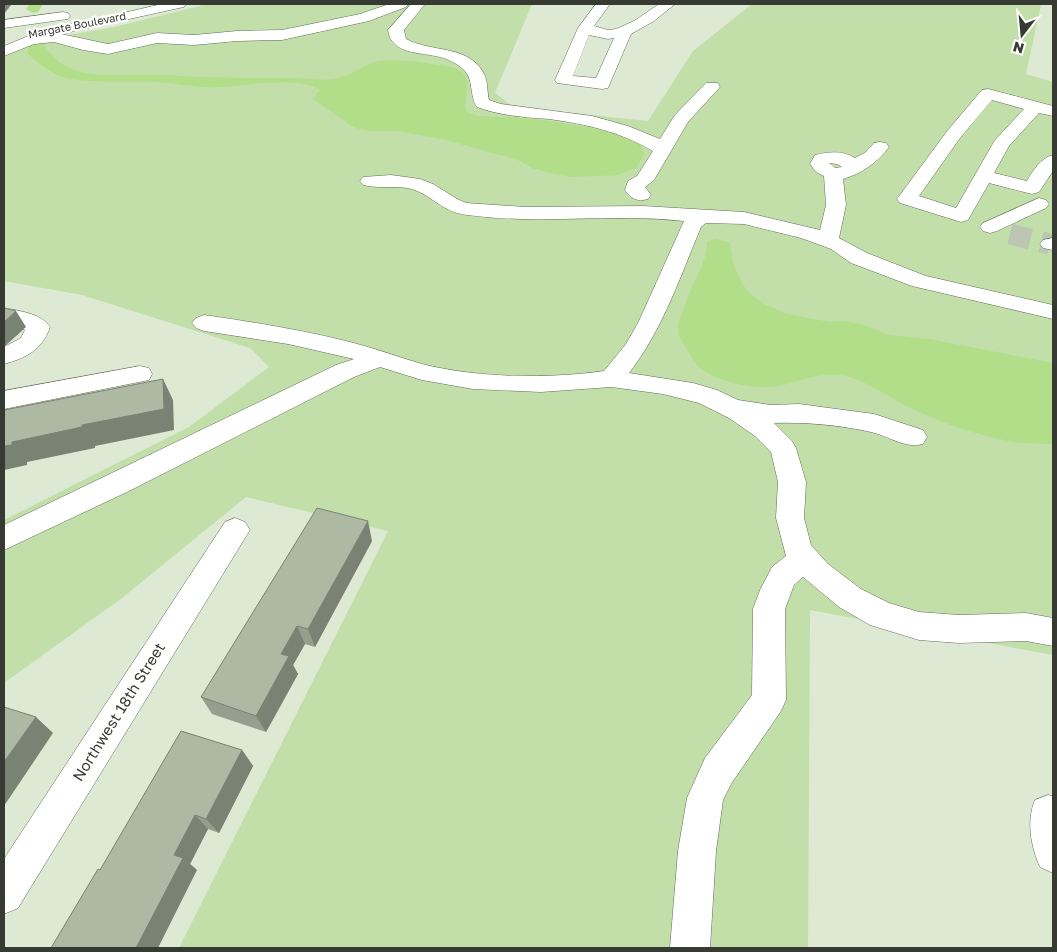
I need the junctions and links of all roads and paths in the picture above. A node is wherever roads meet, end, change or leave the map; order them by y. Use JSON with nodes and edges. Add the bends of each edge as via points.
{"nodes":[{"id":1,"x":128,"y":4,"type":"edge"},
{"id":2,"x":179,"y":4,"type":"edge"},
{"id":3,"x":401,"y":4,"type":"edge"},
{"id":4,"x":418,"y":4,"type":"edge"},
{"id":5,"x":603,"y":4,"type":"edge"},
{"id":6,"x":668,"y":4,"type":"edge"},
{"id":7,"x":4,"y":24,"type":"edge"},
{"id":8,"x":585,"y":28,"type":"junction"},
{"id":9,"x":624,"y":33,"type":"junction"},
{"id":10,"x":4,"y":38,"type":"edge"},
{"id":11,"x":4,"y":50,"type":"edge"},
{"id":12,"x":712,"y":87,"type":"dead end"},
{"id":13,"x":1044,"y":109,"type":"edge"},
{"id":14,"x":954,"y":134,"type":"junction"},
{"id":15,"x":1001,"y":144,"type":"junction"},
{"id":16,"x":880,"y":147,"type":"dead end"},
{"id":17,"x":663,"y":149,"type":"junction"},
{"id":18,"x":1053,"y":161,"type":"edge"},
{"id":19,"x":982,"y":176,"type":"junction"},
{"id":20,"x":370,"y":181,"type":"dead end"},
{"id":21,"x":640,"y":196,"type":"junction"},
{"id":22,"x":1042,"y":200,"type":"edge"},
{"id":23,"x":961,"y":216,"type":"junction"},
{"id":24,"x":696,"y":218,"type":"junction"},
{"id":25,"x":990,"y":227,"type":"junction"},
{"id":26,"x":1010,"y":234,"type":"tunnel mouth"},
{"id":27,"x":828,"y":241,"type":"junction"},
{"id":28,"x":1053,"y":312,"type":"edge"},
{"id":29,"x":4,"y":315,"type":"edge"},
{"id":30,"x":204,"y":323,"type":"dead end"},
{"id":31,"x":4,"y":356,"type":"edge"},
{"id":32,"x":378,"y":359,"type":"junction"},
{"id":33,"x":140,"y":374,"type":"dead end"},
{"id":34,"x":615,"y":378,"type":"junction"},
{"id":35,"x":4,"y":400,"type":"edge"},
{"id":36,"x":737,"y":410,"type":"junction"},
{"id":37,"x":914,"y":437,"type":"dead end"},
{"id":38,"x":235,"y":530,"type":"dead end"},
{"id":39,"x":4,"y":538,"type":"edge"},
{"id":40,"x":802,"y":565,"type":"junction"},
{"id":41,"x":1053,"y":632,"type":"edge"},
{"id":42,"x":1053,"y":814,"type":"edge"},
{"id":43,"x":1053,"y":854,"type":"edge"},
{"id":44,"x":4,"y":894,"type":"edge"},
{"id":45,"x":690,"y":948,"type":"edge"}],
"edges":[{"from":1,"to":7,"type":"street","name":"Margate Boulevard"},
{"from":2,"to":10,"type":"street","name":"Margate Boulevard","via":[[89,25]]},
{"from":3,"to":11,"type":"street","via":[[364,18],[282,35],[194,40],[157,38],[108,48],[55,37],[31,40]]},
{"from":4,"to":17,"type":"street","via":[[396,30],[398,42],[447,54],[463,62],[478,80],[483,103],[504,110],[607,125],[648,138]]},
{"from":5,"to":8,"type":"street"},
{"from":6,"to":9,"type":"street"},
{"from":8,"to":9,"type":"street","via":[[594,33]]},
{"from":8,"to":9,"type":"street","via":[[563,80],[602,84]]},
{"from":12,"to":17,"type":"street","via":[[681,119]]},
{"from":13,"to":14,"type":"street","via":[[988,94]]},
{"from":13,"to":15,"type":"street"},
{"from":14,"to":15,"type":"street"},
{"from":14,"to":23,"type":"street","via":[[907,199]]},
{"from":15,"to":19,"type":"street"},
{"from":16,"to":27,"type":"street","via":[[873,156],[842,171]]},
{"from":17,"to":21,"type":"street"},
{"from":18,"to":22,"type":"street","via":[[1041,173]]},
{"from":19,"to":22,"type":"street"},
{"from":19,"to":23,"type":"street"},
{"from":20,"to":21,"type":"street","via":[[391,181],[425,188],[448,204],[463,209],[504,212]]},
{"from":21,"to":24,"type":"street"},
{"from":22,"to":25,"type":"street"},
{"from":23,"to":25,"type":"street"},
{"from":24,"to":27,"type":"street","via":[[744,218]]},
{"from":24,"to":34,"type":"street","via":[[650,321]]},
{"from":25,"to":26,"type":"street"},
{"from":27,"to":28,"type":"street","via":[[859,258],[920,281]]},
{"from":29,"to":31,"type":"street","via":[[38,327],[30,345]]},
{"from":30,"to":32,"type":"street","via":[[340,347]]},
{"from":32,"to":34,"type":"street","via":[[440,376],[488,383],[590,382]]},
{"from":32,"to":39,"type":"street","via":[[345,371]]},
{"from":33,"to":35,"type":"street"},
{"from":34,"to":36,"type":"street","via":[[684,388]]},
{"from":36,"to":37,"type":"street","via":[[865,421]]},
{"from":36,"to":40,"type":"street","via":[[764,429],[783,448],[792,482],[790,518]]},
{"from":38,"to":44,"type":"street","name":"Northwest 18th Street"},
{"from":40,"to":41,"type":"street","via":[[881,615],[919,626],[959,629],[1026,627]]},
{"from":40,"to":45,"type":"street","via":[[783,576],[769,609],[768,700],[718,771],[705,798],[697,851]]},
{"from":42,"to":43,"type":"street","via":[[1048,813]]}]}
